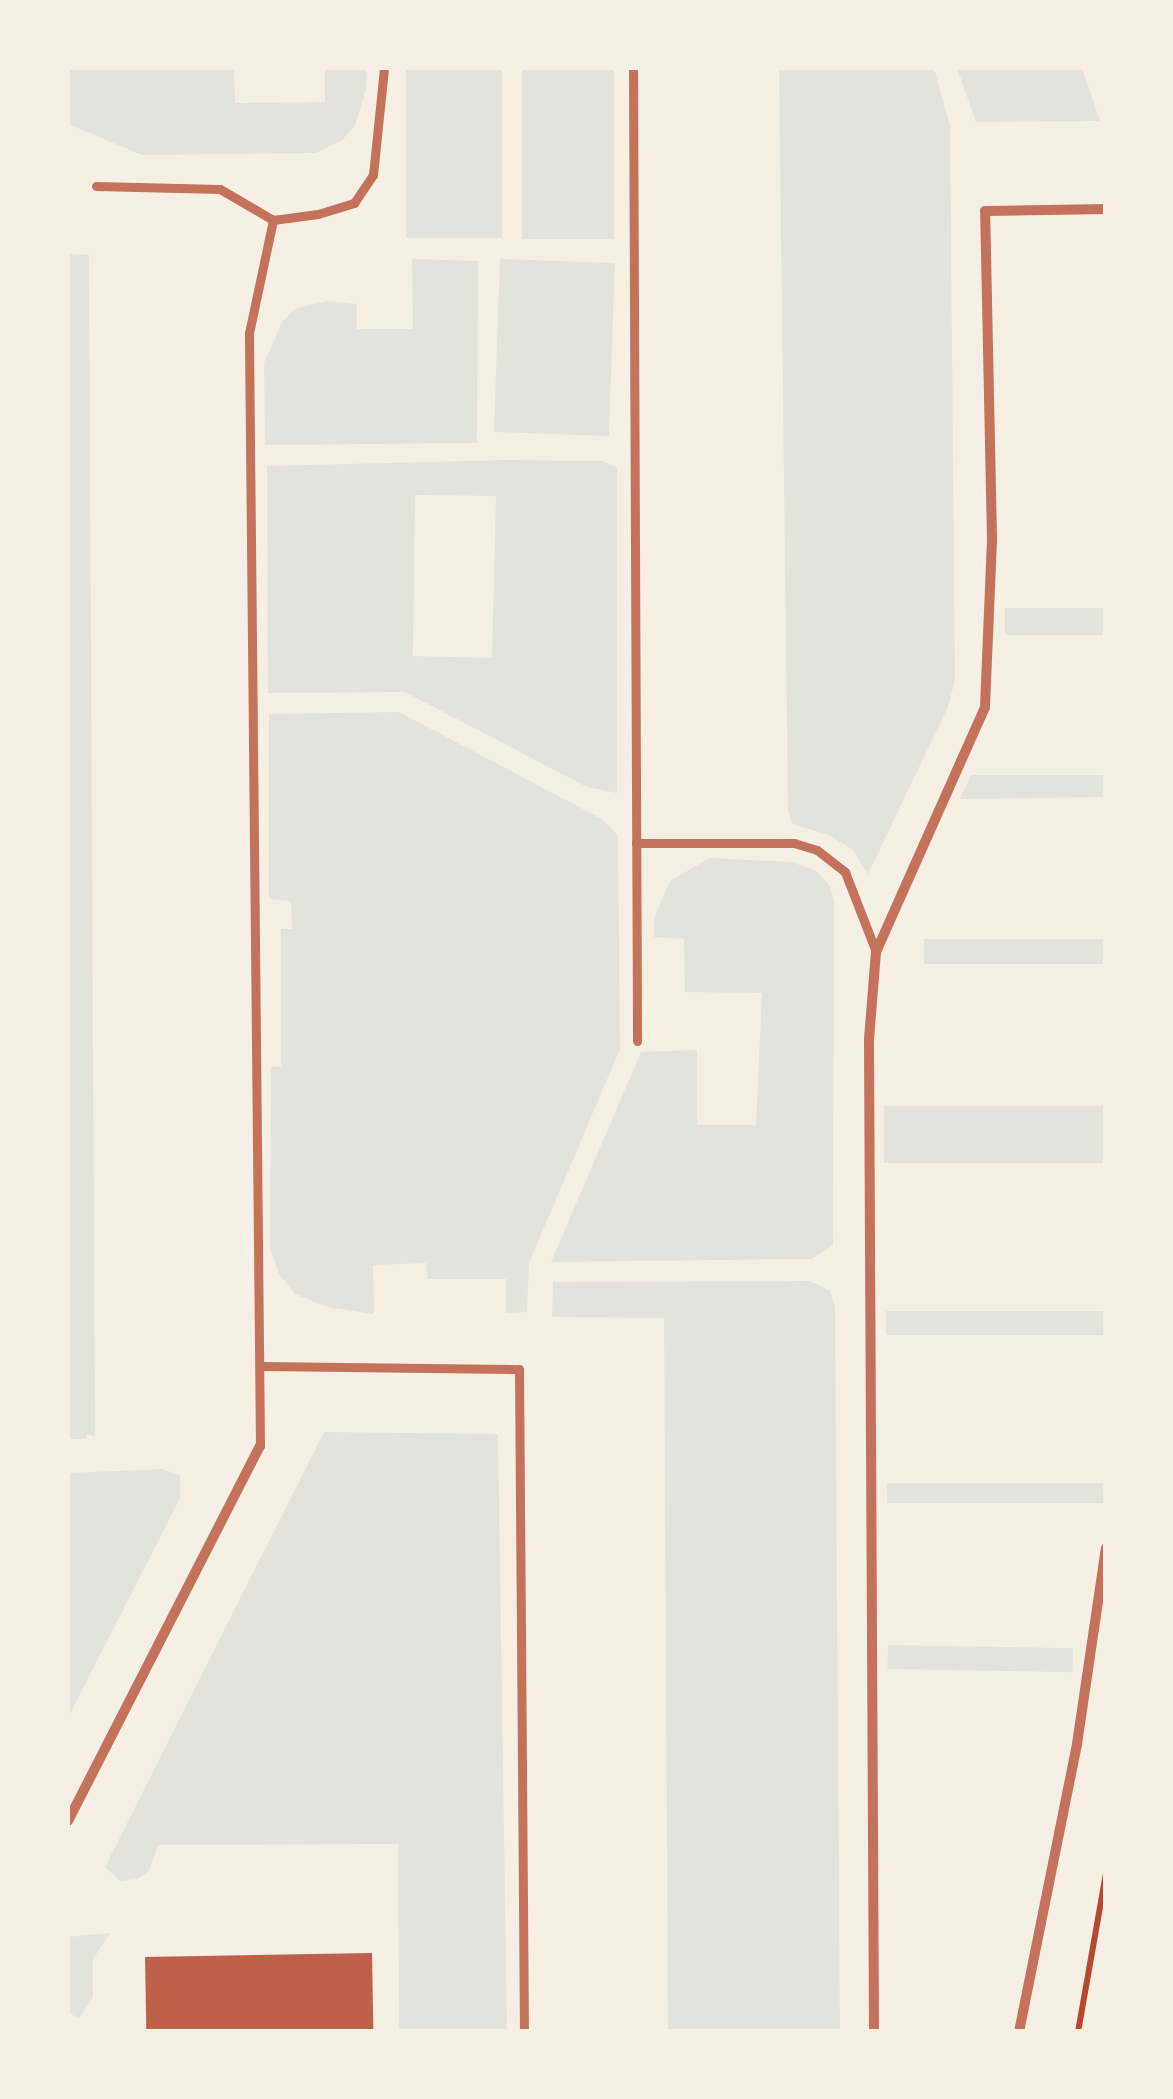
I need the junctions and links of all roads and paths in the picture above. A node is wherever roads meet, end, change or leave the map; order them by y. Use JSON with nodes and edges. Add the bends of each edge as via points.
{"nodes":[{"id":1,"x":384,"y":68,"type":"edge"},
{"id":2,"x":633,"y":68,"type":"edge"},
{"id":3,"x":96,"y":186,"type":"dead end"},
{"id":4,"x":1106,"y":209,"type":"edge"},
{"id":5,"x":273,"y":220,"type":"junction"},
{"id":6,"x":636,"y":843,"type":"junction"},
{"id":7,"x":876,"y":952,"type":"junction"},
{"id":8,"x":637,"y":1041,"type":"dead end"},
{"id":9,"x":262,"y":1366,"type":"junction"},
{"id":10,"x":260,"y":1446,"type":"joint"},
{"id":11,"x":1106,"y":1548,"type":"edge"},
{"id":12,"x":68,"y":1821,"type":"edge"},
{"id":13,"x":1106,"y":1874,"type":"edge"},
{"id":14,"x":524,"y":2032,"type":"edge"},
{"id":15,"x":874,"y":2032,"type":"edge"},
{"id":16,"x":1019,"y":2032,"type":"edge"},
{"id":17,"x":1078,"y":2032,"type":"edge"}],
"edges":[{"from":1,"to":5,"type":"street","via":[[373,176],[354,203]]},
{"from":2,"to":6,"type":"street"},
{"from":3,"to":5,"type":"street","via":[[220,190]]},
{"from":4,"to":7,"type":"street","via":[[984,211],[992,540],[985,708]]},
{"from":5,"to":9,"type":"street","via":[[249,333]]},
{"from":6,"to":7,"type":"street","via":[[794,844],[816,850],[845,872]]},
{"from":6,"to":8,"type":"street"},
{"from":7,"to":15,"type":"street","via":[[869,1039]]},
{"from":9,"to":10,"type":"street"},
{"from":9,"to":14,"type":"street","via":[[519,1369]]},
{"from":10,"to":12,"type":"street"},
{"from":11,"to":16,"type":"street","via":[[1074,1762]]},
{"from":13,"to":17,"type":"path"}]}
